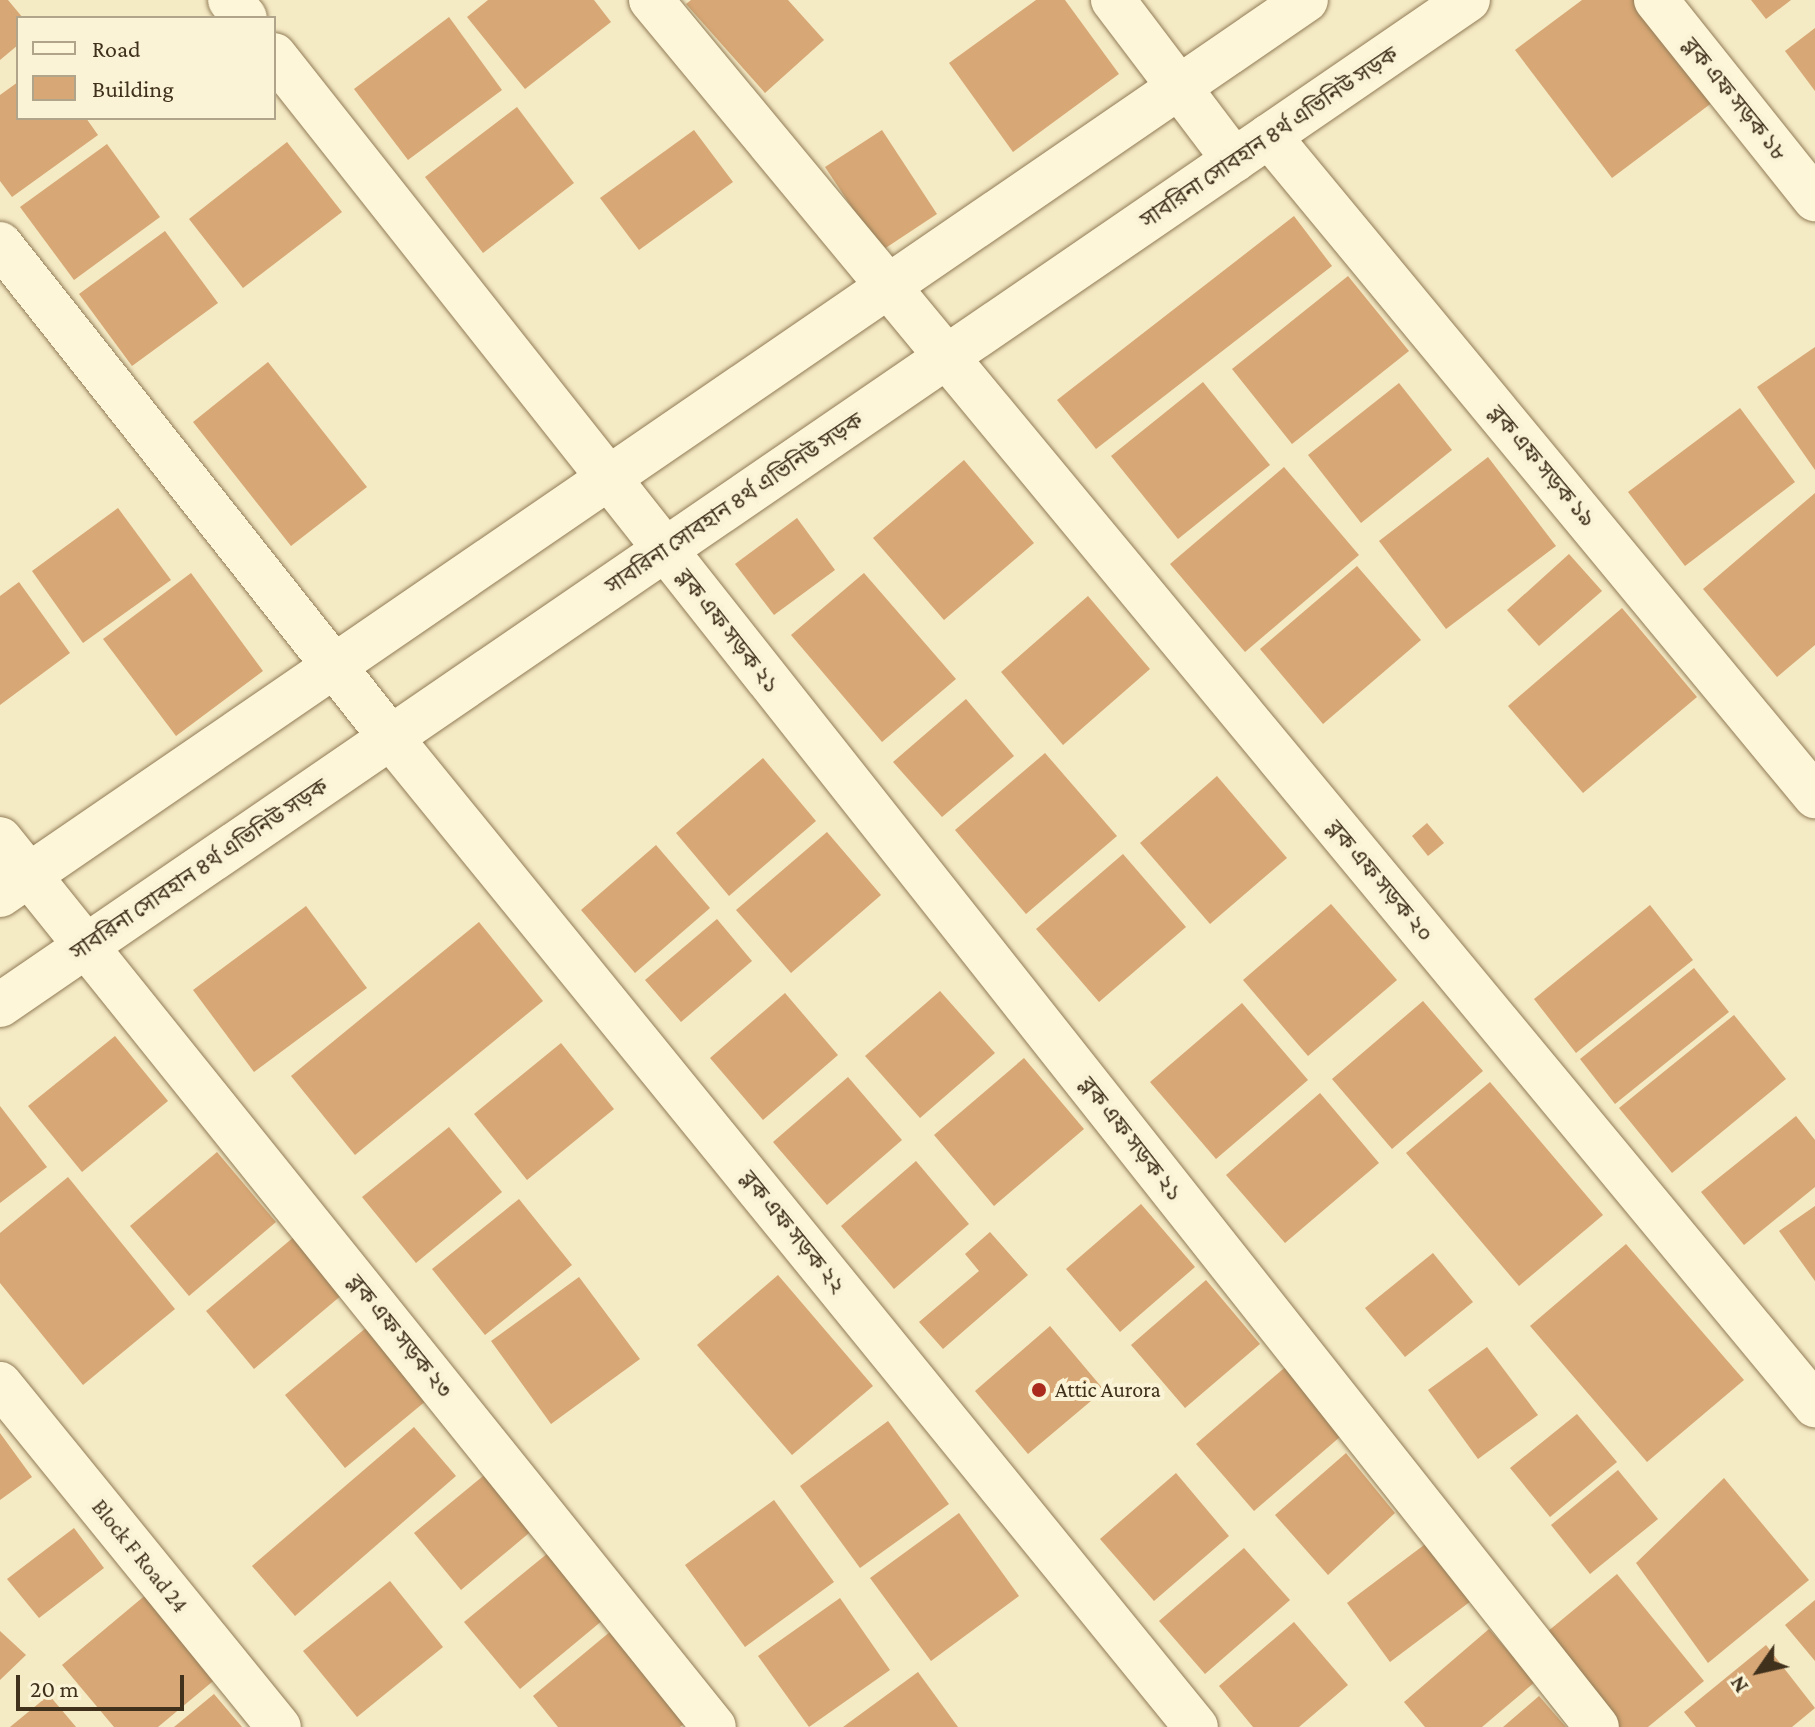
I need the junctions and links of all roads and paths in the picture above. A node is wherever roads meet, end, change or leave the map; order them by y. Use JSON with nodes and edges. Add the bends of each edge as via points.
{"nodes":[{"id":1,"x":230,"y":0,"type":"edge"},
{"id":2,"x":651,"y":0,"type":"edge"},
{"id":3,"x":1113,"y":0,"type":"edge"},
{"id":4,"x":1306,"y":0,"type":"edge"},
{"id":5,"x":1468,"y":0,"type":"edge"},
{"id":6,"x":1656,"y":0,"type":"edge"},
{"id":7,"x":243,"y":16,"type":"edge"},
{"id":8,"x":276,"y":58,"type":"edge"},
{"id":9,"x":1179,"y":87,"type":"junction"},
{"id":10,"x":1269,"y":136,"type":"junction"},
{"id":11,"x":1234,"y":160,"type":"junction"},
{"id":12,"x":1815,"y":199,"type":"edge"},
{"id":13,"x":0,"y":244,"type":"edge"},
{"id":14,"x":888,"y":288,"type":"junction"},
{"id":15,"x":946,"y":358,"type":"junction"},
{"id":16,"x":608,"y":478,"type":"junction"},
{"id":17,"x":665,"y":551,"type":"junction"},
{"id":18,"x":334,"y":665,"type":"junction"},
{"id":19,"x":391,"y":738,"type":"junction"},
{"id":20,"x":1815,"y":796,"type":"edge"},
{"id":21,"x":0,"y":839,"type":"edge"},
{"id":22,"x":15,"y":885,"type":"edge"},
{"id":23,"x":87,"y":946,"type":"junction"},
{"id":24,"x":0,"y":1005,"type":"edge"},
{"id":25,"x":0,"y":1384,"type":"edge"},
{"id":26,"x":1815,"y":1405,"type":"edge"},
{"id":27,"x":279,"y":1727,"type":"edge"},
{"id":28,"x":714,"y":1727,"type":"edge"},
{"id":29,"x":1196,"y":1727,"type":"edge"},
{"id":30,"x":1597,"y":1727,"type":"edge"}],
"edges":[{"from":1,"to":7,"type":"street"},
{"from":2,"to":14,"type":"street","name":"ব্লক এফ সড়ক ২০"},
{"from":3,"to":9,"type":"street"},
{"from":4,"to":9,"type":"street"},
{"from":5,"to":10,"type":"street","name":"সাবরিনা সোবহান ৪র্থ এভিনিউ সড়ক"},
{"from":6,"to":12,"type":"street","name":"ব্লক এফ সড়ক ১৮"},
{"from":8,"to":16,"type":"street","name":"ব্লক এফ সড়ক ২১"},
{"from":9,"to":11,"type":"street"},
{"from":9,"to":14,"type":"street"},
{"from":10,"to":11,"type":"street","name":"সাবরিনা সোবহান ৪র্থ এভিনিউ সড়ক"},
{"from":10,"to":20,"type":"street","name":"ব্লক এফ সড়ক ১৯"},
{"from":11,"to":15,"type":"street","name":"সাবরিনা সোবহান ৪র্থ এভিনিউ সড়ক"},
{"from":13,"to":18,"type":"street","name":"ব্লক এফ সড়ক ২২"},
{"from":14,"to":15,"type":"street","name":"ব্লক এফ সড়ক ২০"},
{"from":14,"to":16,"type":"street"},
{"from":15,"to":17,"type":"street","name":"সাবরিনা সোবহান ৪র্থ এভিনিউ সড়ক"},
{"from":15,"to":26,"type":"street","name":"ব্লক এফ সড়ক ২০"},
{"from":16,"to":17,"type":"street","name":"ব্লক এফ সড়ক ২১"},
{"from":16,"to":18,"type":"street"},
{"from":17,"to":19,"type":"street","name":"সাবরিনা সোবহান ৪র্থ এভিনিউ সড়ক"},
{"from":17,"to":30,"type":"street","name":"ব্লক এফ সড়ক ২১"},
{"from":18,"to":19,"type":"street","name":"ব্লক এফ সড়ক ২২"},
{"from":18,"to":22,"type":"street"},
{"from":19,"to":23,"type":"street","name":"সাবরিনা সোবহান ৪র্থ এভিনিউ সড়ক"},
{"from":19,"to":29,"type":"street","name":"ব্লক এফ সড়ক ২২"},
{"from":21,"to":22,"type":"street","name":"ব্লক এফ সড়ক ২৩"},
{"from":22,"to":23,"type":"street","name":"ব্লক এফ সড়ক ২৩"},
{"from":23,"to":24,"type":"street","name":"সাবরিনা সোবহান ৪র্থ এভিনিউ সড়ক"},
{"from":23,"to":28,"type":"street","name":"ব্লক এফ সড়ক ২৩"},
{"from":25,"to":27,"type":"street","name":"Block F Road 24"}]}
